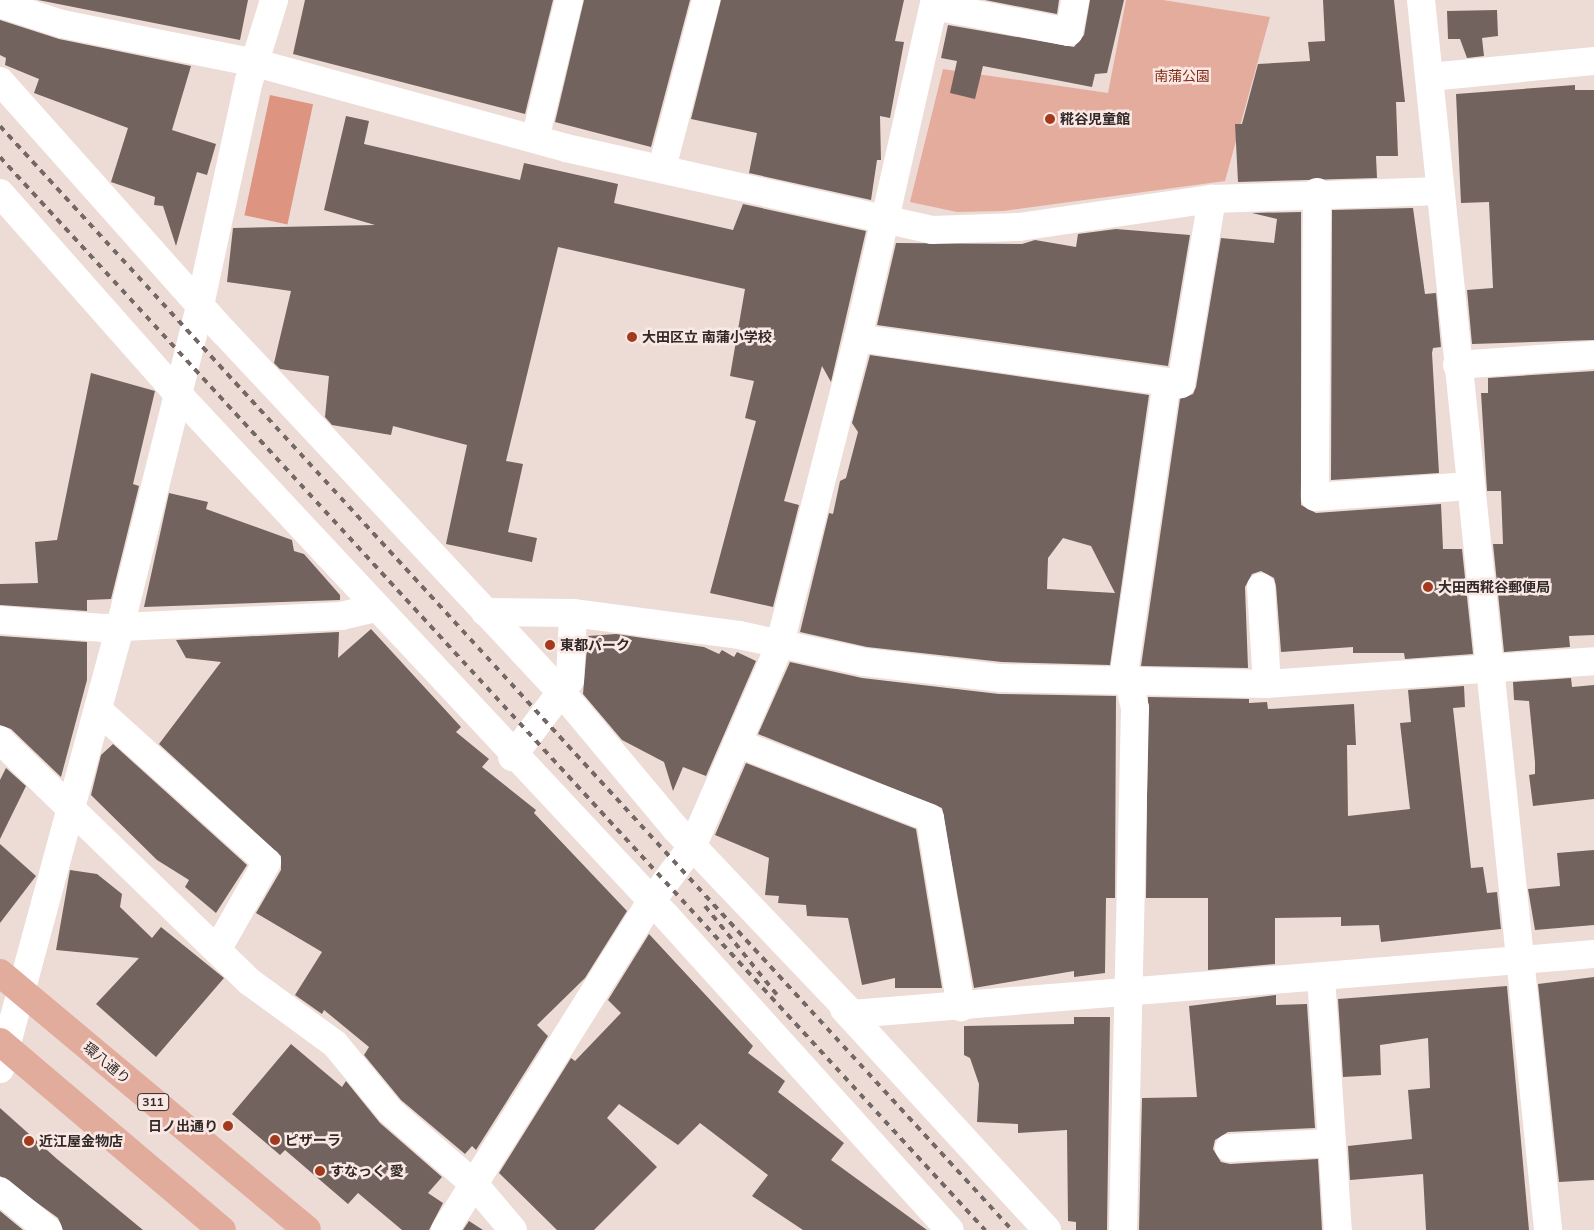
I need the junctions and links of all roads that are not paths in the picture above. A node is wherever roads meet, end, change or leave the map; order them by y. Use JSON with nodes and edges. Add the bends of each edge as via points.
{"nodes":[{"id":1,"x":274,"y":0,"type":"edge"},
{"id":2,"x":569,"y":0,"type":"edge"},
{"id":3,"x":706,"y":0,"type":"edge"},
{"id":4,"x":1075,"y":0,"type":"edge"},
{"id":5,"x":1421,"y":0,"type":"edge"},
{"id":6,"x":934,"y":3,"type":"edge"},
{"id":7,"x":0,"y":4,"type":"edge"},
{"id":8,"x":1594,"y":61,"type":"edge"},
{"id":9,"x":256,"y":63,"type":"junction"},
{"id":10,"x":1430,"y":77,"type":"junction"},
{"id":11,"x":0,"y":81,"type":"edge"},
{"id":12,"x":535,"y":139,"type":"junction"},
{"id":13,"x":662,"y":168,"type":"junction"},
{"id":14,"x":1440,"y":191,"type":"junction"},
{"id":15,"x":1316,"y":192,"type":"junction"},
{"id":16,"x":0,"y":193,"type":"edge"},
{"id":17,"x":1212,"y":199,"type":"junction"},
{"id":18,"x":886,"y":220,"type":"junction"},
{"id":19,"x":200,"y":305,"type":"junction"},
{"id":20,"x":858,"y":338,"type":"junction"},
{"id":21,"x":1594,"y":354,"type":"edge"},
{"id":22,"x":1457,"y":365,"type":"junction"},
{"id":23,"x":1167,"y":382,"type":"junction"},
{"id":24,"x":177,"y":393,"type":"junction"},
{"id":25,"x":1470,"y":486,"type":"junction"},
{"id":26,"x":1261,"y":588,"type":"dead end"},
{"id":27,"x":376,"y":608,"type":"junction"},
{"id":28,"x":485,"y":612,"type":"junction"},
{"id":29,"x":574,"y":613,"type":"junction"},
{"id":30,"x":0,"y":620,"type":"edge"},
{"id":31,"x":120,"y":627,"type":"junction"},
{"id":32,"x":780,"y":647,"type":"junction"},
{"id":33,"x":1594,"y":661,"type":"edge"},
{"id":34,"x":1489,"y":671,"type":"junction"},
{"id":35,"x":1130,"y":681,"type":"junction"},
{"id":36,"x":1267,"y":684,"type":"junction"},
{"id":37,"x":563,"y":694,"type":"junction"},
{"id":38,"x":98,"y":710,"type":"junction"},
{"id":39,"x":0,"y":740,"type":"edge"},
{"id":40,"x":737,"y":743,"type":"junction"},
{"id":41,"x":512,"y":756,"type":"junction"},
{"id":42,"x":72,"y":814,"type":"junction"},
{"id":43,"x":693,"y":845,"type":"junction"},
{"id":44,"x":650,"y":903,"type":"junction"},
{"id":45,"x":217,"y":950,"type":"junction"},
{"id":46,"x":1594,"y":954,"type":"edge"},
{"id":47,"x":1521,"y":960,"type":"junction"},
{"id":48,"x":0,"y":973,"type":"edge"},
{"id":49,"x":1321,"y":977,"type":"junction"},
{"id":50,"x":22,"y":990,"type":"junction"},
{"id":51,"x":1130,"y":992,"type":"junction"},
{"id":52,"x":961,"y":1008,"type":"junction"},
{"id":53,"x":844,"y":1009,"type":"junction"},
{"id":54,"x":2,"y":1052,"type":"edge"},
{"id":55,"x":1332,"y":1143,"type":"junction"},
{"id":56,"x":1229,"y":1148,"type":"dead end"},
{"id":57,"x":474,"y":1184,"type":"junction"},
{"id":58,"x":0,"y":1191,"type":"edge"},
{"id":59,"x":48,"y":1230,"type":"edge"},
{"id":60,"x":222,"y":1230,"type":"edge"},
{"id":61,"x":307,"y":1230,"type":"edge"},
{"id":62,"x":445,"y":1230,"type":"edge"},
{"id":63,"x":513,"y":1230,"type":"edge"},
{"id":64,"x":950,"y":1230,"type":"edge"},
{"id":65,"x":1047,"y":1230,"type":"edge"},
{"id":66,"x":1124,"y":1230,"type":"edge"},
{"id":67,"x":1338,"y":1230,"type":"edge"},
{"id":68,"x":1548,"y":1230,"type":"edge"}],
"edges":[{"from":1,"to":9,"type":"street"},
{"from":2,"to":12,"type":"street"},
{"from":3,"to":13,"type":"street"},
{"from":4,"to":6,"type":"street","via":[[1069,32]]},
{"from":5,"to":10,"type":"street"},
{"from":6,"to":18,"type":"street"},
{"from":7,"to":9,"type":"street","via":[[62,24]]},
{"from":8,"to":10,"type":"street"},
{"from":9,"to":12,"type":"street"},
{"from":9,"to":19,"type":"street"},
{"from":10,"to":14,"type":"street"},
{"from":11,"to":19,"type":"street"},
{"from":12,"to":13,"type":"street"},
{"from":13,"to":18,"type":"street"},
{"from":14,"to":15,"type":"street"},
{"from":14,"to":22,"type":"street"},
{"from":15,"to":17,"type":"street"},
{"from":15,"to":25,"type":"street","via":[[1315,497]]},
{"from":16,"to":24,"type":"street"},
{"from":17,"to":18,"type":"street","via":[[1019,227],[932,230]]},
{"from":17,"to":23,"type":"street","via":[[1181,384]]},
{"from":18,"to":20,"type":"street"},
{"from":19,"to":24,"type":"street"},
{"from":19,"to":28,"type":"street"},
{"from":20,"to":23,"type":"street"},
{"from":20,"to":32,"type":"street"},
{"from":21,"to":22,"type":"street"},
{"from":22,"to":25,"type":"street"},
{"from":23,"to":35,"type":"street","via":[[1125,666]]},
{"from":24,"to":27,"type":"street"},
{"from":24,"to":31,"type":"street"},
{"from":25,"to":34,"type":"street"},
{"from":26,"to":36,"type":"street"},
{"from":27,"to":31,"type":"street","via":[[341,616]]},
{"from":27,"to":41,"type":"street"},
{"from":28,"to":29,"type":"street"},
{"from":28,"to":37,"type":"street"},
{"from":29,"to":32,"type":"street","via":[[739,635]]},
{"from":29,"to":37,"type":"street","via":[[570,680]]},
{"from":30,"to":31,"type":"street"},
{"from":31,"to":38,"type":"street"},
{"from":32,"to":35,"type":"street","via":[[1001,678]]},
{"from":32,"to":40,"type":"street"},
{"from":33,"to":34,"type":"street"},
{"from":34,"to":36,"type":"street","via":[[1387,687]]},
{"from":34,"to":47,"type":"street"},
{"from":35,"to":36,"type":"street"},
{"from":35,"to":51,"type":"street","via":[[1135,708]]},
{"from":37,"to":41,"type":"street"},
{"from":37,"to":43,"type":"street"},
{"from":38,"to":42,"type":"street"},
{"from":38,"to":45,"type":"street","via":[[267,862]]},
{"from":39,"to":42,"type":"street"},
{"from":40,"to":43,"type":"street"},
{"from":40,"to":52,"type":"street","via":[[930,818]]},
{"from":41,"to":44,"type":"street"},
{"from":42,"to":45,"type":"street"},
{"from":42,"to":50,"type":"street"},
{"from":43,"to":44,"type":"street"},
{"from":43,"to":53,"type":"street"},
{"from":44,"to":57,"type":"street"},
{"from":44,"to":64,"type":"street"},
{"from":45,"to":57,"type":"street","via":[[250,982],[335,1044],[390,1111]]},
{"from":46,"to":47,"type":"street"},
{"from":47,"to":49,"type":"street"},
{"from":47,"to":68,"type":"street"},
{"from":48,"to":50,"type":"main road","name":"環八通り","number":"311"},
{"from":49,"to":51,"type":"street"},
{"from":49,"to":55,"type":"street"},
{"from":50,"to":54,"type":"street"},
{"from":50,"to":61,"type":"main road","name":"環八通り","number":"311"},
{"from":51,"to":52,"type":"street"},
{"from":51,"to":66,"type":"street"},
{"from":52,"to":53,"type":"street","via":[[861,1016]]},
{"from":53,"to":65,"type":"street"},
{"from":54,"to":60,"type":"main road"},
{"from":55,"to":56,"type":"street"},
{"from":55,"to":67,"type":"street"},
{"from":57,"to":62,"type":"street"},
{"from":57,"to":63,"type":"street"},
{"from":58,"to":59,"type":"street"}]}
